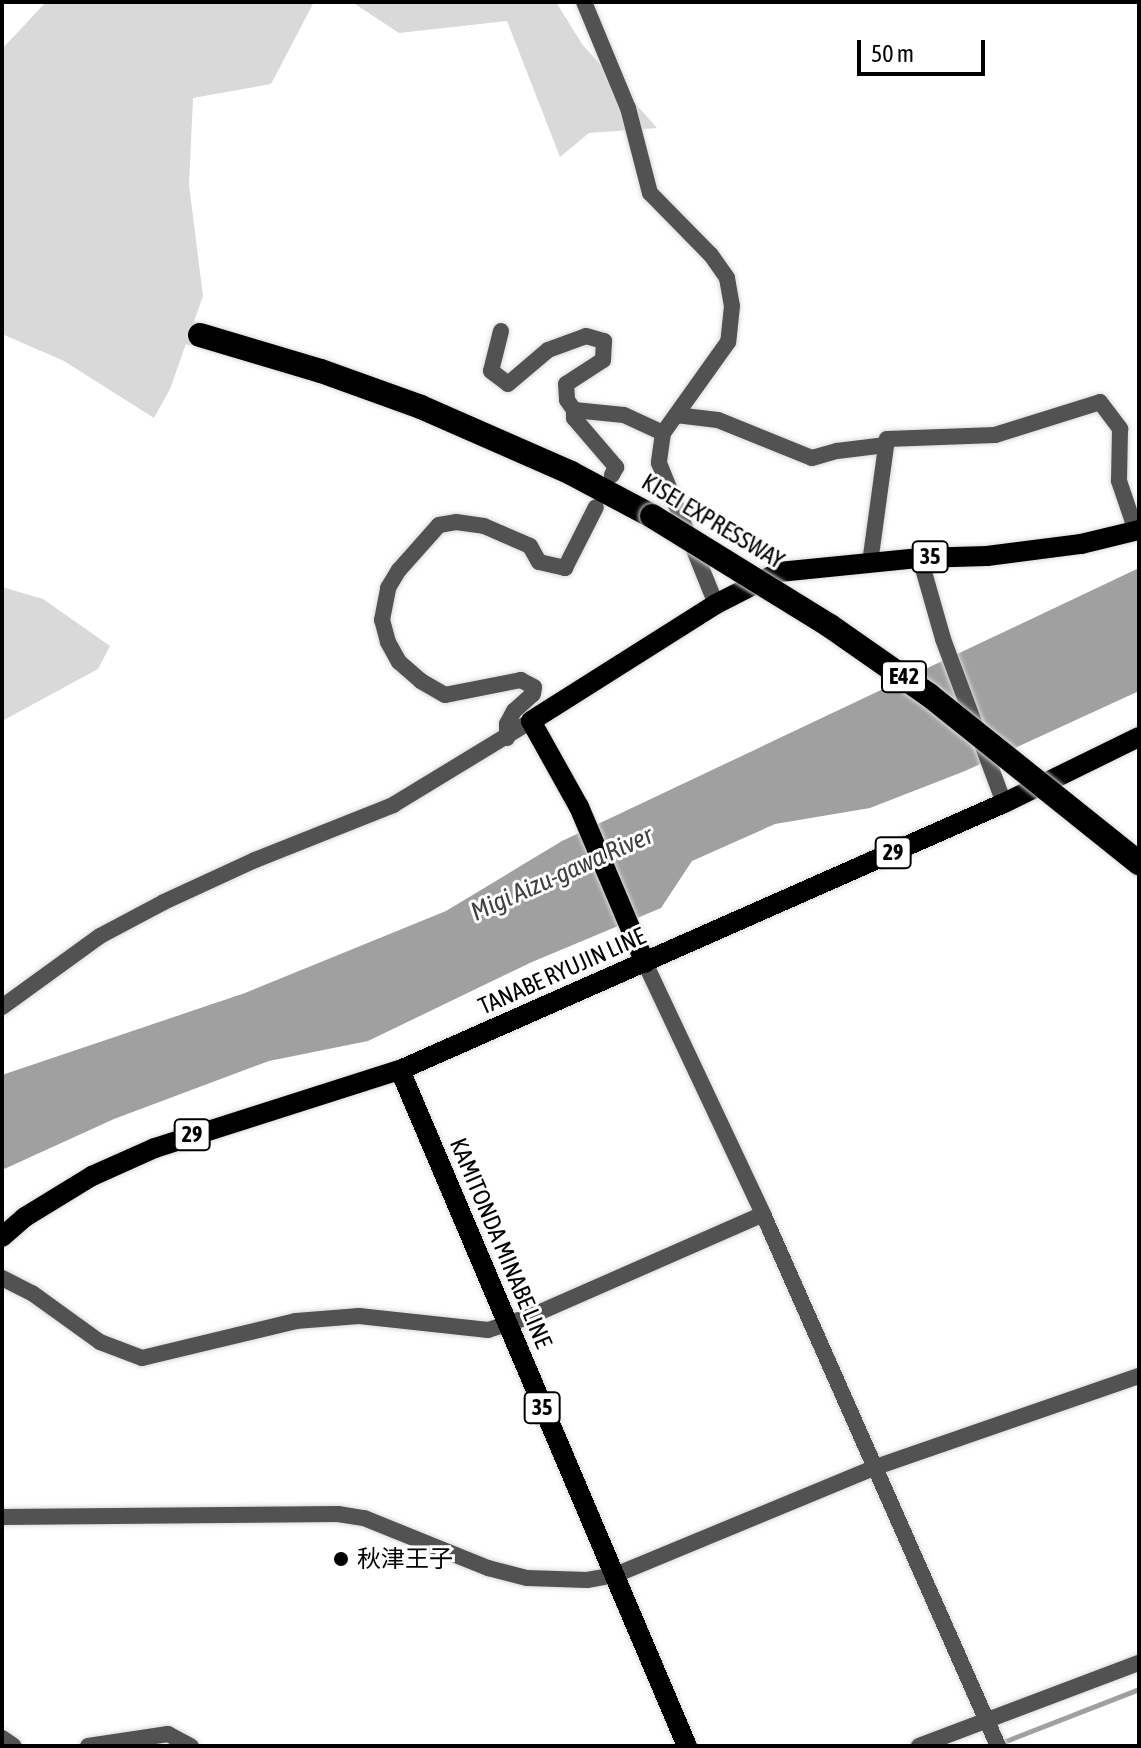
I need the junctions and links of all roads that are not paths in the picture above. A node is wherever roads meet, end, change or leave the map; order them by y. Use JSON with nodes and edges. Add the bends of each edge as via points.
{"nodes":[{"id":1,"x":584,"y":2,"type":"edge"},
{"id":2,"x":501,"y":331,"type":"dead end"},
{"id":3,"x":200,"y":335,"type":"tunnel mouth"},
{"id":4,"x":574,"y":410,"type":"junction"},
{"id":5,"x":676,"y":415,"type":"junction"},
{"id":6,"x":663,"y":433,"type":"junction"},
{"id":7,"x":886,"y":445,"type":"junction"},
{"id":8,"x":612,"y":475,"type":"dead end"},
{"id":9,"x":596,"y":507,"type":"dead end"},
{"id":10,"x":1137,"y":531,"type":"edge"},
{"id":11,"x":920,"y":558,"type":"junction"},
{"id":12,"x":870,"y":563,"type":"junction"},
{"id":13,"x":716,"y":604,"type":"junction"},
{"id":14,"x":531,"y":721,"type":"junction"},
{"id":15,"x":1139,"y":737,"type":"edge"},
{"id":16,"x":507,"y":738,"type":"junction"},
{"id":17,"x":1004,"y":803,"type":"junction"},
{"id":18,"x":1139,"y":863,"type":"edge"},
{"id":19,"x":642,"y":955,"type":"junction"},
{"id":20,"x":2,"y":1007,"type":"edge"},
{"id":21,"x":400,"y":1070,"type":"junction"},
{"id":22,"x":763,"y":1214,"type":"junction"},
{"id":23,"x":2,"y":1237,"type":"edge"},
{"id":24,"x":2,"y":1278,"type":"edge"},
{"id":25,"x":505,"y":1323,"type":"junction"},
{"id":26,"x":1139,"y":1376,"type":"edge"},
{"id":27,"x":876,"y":1467,"type":"junction"},
{"id":28,"x":2,"y":1517,"type":"edge"},
{"id":29,"x":615,"y":1575,"type":"junction"},
{"id":30,"x":1139,"y":1663,"type":"edge"},
{"id":31,"x":986,"y":1719,"type":"junction"},
{"id":32,"x":2,"y":1738,"type":"edge"},
{"id":33,"x":14,"y":1746,"type":"edge"},
{"id":34,"x":88,"y":1746,"type":"edge"},
{"id":35,"x":191,"y":1746,"type":"edge"},
{"id":36,"x":687,"y":1746,"type":"edge"},
{"id":37,"x":919,"y":1746,"type":"edge"},
{"id":38,"x":998,"y":1746,"type":"edge"}],
"edges":[{"from":1,"to":5,"type":"street","via":[[628,108],[650,193],[727,278],[732,306],[728,342]]},
{"from":2,"to":4,"type":"street","via":[[491,371],[508,384],[548,350],[586,336],[604,341],[603,360],[566,384]]},
{"from":3,"to":18,"type":"highway","name":"KISEI EXPRESSWAY","number":"E42","bridge":true,"via":[[421,407],[571,473],[652,516],[830,626],[929,695]]},
{"from":4,"to":6,"type":"street","via":[[624,415]]},
{"from":4,"to":8,"type":"street","via":[[574,418],[616,467]]},
{"from":5,"to":6,"type":"street"},
{"from":5,"to":7,"type":"street","via":[[718,420],[812,458]]},
{"from":6,"to":13,"type":"street","via":[[659,463]]},
{"from":7,"to":10,"type":"street","via":[[887,439],[995,435],[1100,402],[1120,429],[1119,481]]},
{"from":7,"to":12,"type":"street"},
{"from":9,"to":16,"type":"street","via":[[565,568],[539,562],[530,546],[484,526],[456,522],[439,525],[388,588],[382,620],[388,642],[399,662],[421,681],[445,695],[521,680],[534,687],[507,724]]},
{"from":10,"to":11,"type":"main road","number":"35","via":[[987,556]]},
{"from":11,"to":12,"type":"main road","number":"35"},
{"from":11,"to":17,"type":"street","bridge":true,"via":[[943,639]]},
{"from":12,"to":13,"type":"main road","number":"35","via":[[779,572]]},
{"from":13,"to":14,"type":"main road","number":"35"},
{"from":14,"to":16,"type":"street"},
{"from":14,"to":19,"type":"main road","via":[[579,807]]},
{"from":15,"to":17,"type":"main road","name":"TANABE RYUJIN LINE","number":"29"},
{"from":16,"to":20,"type":"street","via":[[393,805],[255,860],[100,936]]},
{"from":17,"to":19,"type":"main road","name":"TANABE RYUJIN LINE","number":"29"},
{"from":19,"to":21,"type":"main road","name":"TANABE RYUJIN LINE","number":"29"},
{"from":19,"to":22,"type":"street"},
{"from":21,"to":23,"type":"main road","name":"TANABE RYUJIN LINE","number":"29","via":[[155,1148],[92,1176]]},
{"from":21,"to":25,"type":"main road","name":"KAMITONDA MINABE LINE","number":"35"},
{"from":22,"to":25,"type":"street"},
{"from":22,"to":27,"type":"street"},
{"from":24,"to":25,"type":"street","via":[[100,1342],[142,1358],[296,1321],[359,1316],[488,1330]]},
{"from":25,"to":29,"type":"main road","name":"KAMITONDA MINABE LINE","number":"35"},
{"from":26,"to":27,"type":"street"},
{"from":27,"to":29,"type":"street"},
{"from":27,"to":31,"type":"street"},
{"from":28,"to":29,"type":"street","via":[[338,1514],[364,1518],[488,1568],[527,1578],[587,1580]]},
{"from":29,"to":36,"type":"main road","name":"KAMITONDA MINABE LINE","number":"35"},
{"from":30,"to":31,"type":"street"},
{"from":31,"to":37,"type":"street"},
{"from":31,"to":38,"type":"street"},
{"from":32,"to":33,"type":"street"},
{"from":34,"to":35,"type":"street","via":[[168,1734]]}]}
